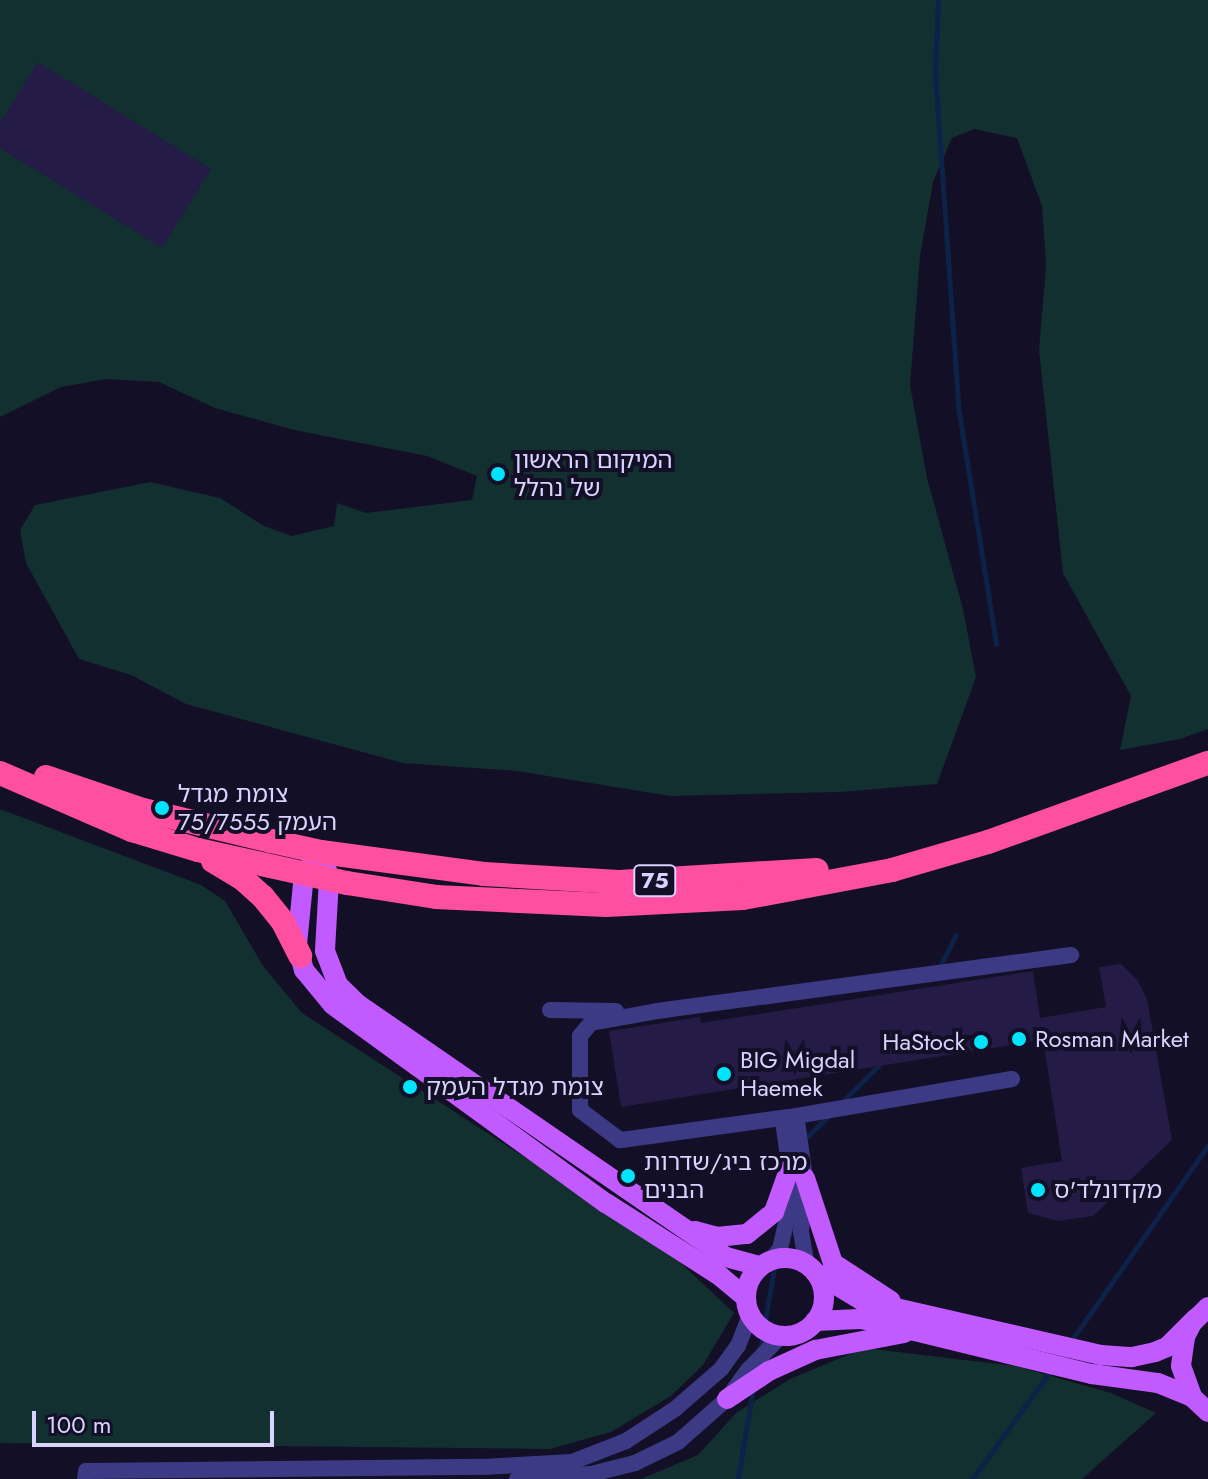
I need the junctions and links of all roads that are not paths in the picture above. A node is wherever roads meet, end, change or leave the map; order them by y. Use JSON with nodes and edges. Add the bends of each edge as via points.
{"nodes":[{"id":1,"x":0,"y":758,"type":"edge"},
{"id":2,"x":1208,"y":763,"type":"edge"},
{"id":3,"x":0,"y":773,"type":"edge"},
{"id":4,"x":171,"y":842,"type":"junction"},
{"id":5,"x":988,"y":842,"type":"junction"},
{"id":6,"x":321,"y":852,"type":"junction"},
{"id":7,"x":304,"y":874,"type":"junction"},
{"id":8,"x":329,"y":879,"type":"junction"},
{"id":9,"x":1071,"y":955,"type":"dead end"},
{"id":10,"x":300,"y":956,"type":"junction"},
{"id":11,"x":550,"y":1010,"type":"dead end"},
{"id":12,"x":657,"y":1011,"type":"junction"},
{"id":13,"x":1012,"y":1079,"type":"dead end"},
{"id":14,"x":789,"y":1117,"type":"junction"},
{"id":15,"x":797,"y":1172,"type":"junction"},
{"id":16,"x":683,"y":1228,"type":"junction"},
{"id":17,"x":766,"y":1263,"type":"junction"},
{"id":18,"x":812,"y":1269,"type":"junction"},
{"id":19,"x":748,"y":1306,"type":"junction"},
{"id":20,"x":909,"y":1311,"type":"junction"},
{"id":21,"x":1202,"y":1313,"type":"edge"},
{"id":22,"x":815,"y":1321,"type":"junction"},
{"id":23,"x":919,"y":1331,"type":"junction"},
{"id":24,"x":782,"y":1335,"type":"junction"},
{"id":25,"x":1192,"y":1397,"type":"junction"},
{"id":26,"x":727,"y":1399,"type":"junction"},
{"id":27,"x":1208,"y":1412,"type":"edge"},
{"id":28,"x":85,"y":1475,"type":"edge"},
{"id":29,"x":517,"y":1479,"type":"edge"},
{"id":30,"x":531,"y":1479,"type":"edge"}],
"edges":[{"from":1,"to":6,"type":"highway","number":"75","via":[[143,810]]},
{"from":2,"to":5,"type":"highway","number":"75"},
{"from":3,"to":4,"type":"highway","number":"75"},
{"from":4,"to":7,"type":"highway","number":"75"},
{"from":4,"to":10,"type":"highway","via":[[243,879],[283,922]]},
{"from":5,"to":6,"type":"highway","number":"75","via":[[780,875],[619,882],[484,874]]},
{"from":5,"to":8,"type":"highway","number":"75","via":[[821,886],[683,902],[510,903]]},
{"from":6,"to":7,"type":"main road"},
{"from":6,"to":8,"type":"main road"},
{"from":7,"to":8,"type":"highway","number":"75"},
{"from":7,"to":10,"type":"main road"},
{"from":8,"to":16,"type":"main road","via":[[325,951],[338,985],[359,1005]]},
{"from":9,"to":12,"type":"street"},
{"from":10,"to":19,"type":"main road","via":[[319,990],[362,1029]]},
{"from":11,"to":12,"type":"street"},
{"from":12,"to":14,"type":"street","via":[[591,1023],[580,1036],[580,1110],[620,1140]]},
{"from":13,"to":14,"type":"street"},
{"from":14,"to":15,"type":"street","via":[[797,1121]]},
{"from":15,"to":16,"type":"main road","via":[[774,1212],[747,1234],[717,1237]]},
{"from":15,"to":17,"type":"street","via":[[780,1249]]},
{"from":15,"to":18,"type":"street","via":[[801,1232]]},
{"from":15,"to":20,"type":"main road","via":[[833,1263]]},
{"from":16,"to":17,"type":"main road","via":[[726,1257]]},
{"from":17,"to":18,"type":"main road","via":[[790,1258]]},
{"from":17,"to":19,"type":"main road","via":[[750,1278]]},
{"from":18,"to":20,"type":"main road","via":[[861,1300]]},
{"from":18,"to":22,"type":"main road","via":[[824,1297]]},
{"from":19,"to":24,"type":"main road","via":[[761,1328]]},
{"from":19,"to":28,"type":"street","via":[[738,1346],[721,1369],[675,1409],[626,1441],[572,1462]]},
{"from":20,"to":21,"type":"main road","via":[[1101,1355],[1132,1357],[1167,1347]]},
{"from":21,"to":25,"type":"main road","via":[[1181,1351],[1184,1381]]},
{"from":22,"to":23,"type":"main road","via":[[860,1319]]},
{"from":22,"to":24,"type":"main road","via":[[803,1331]]},
{"from":23,"to":25,"type":"main road","via":[[1092,1374],[1158,1383]]},
{"from":23,"to":26,"type":"main road","via":[[815,1350],[769,1371]]},
{"from":24,"to":26,"type":"street"},
{"from":25,"to":27,"type":"main road"},
{"from":26,"to":30,"type":"street","via":[[678,1442],[635,1463],[591,1474]]},
{"from":29,"to":30,"type":"street"}]}
